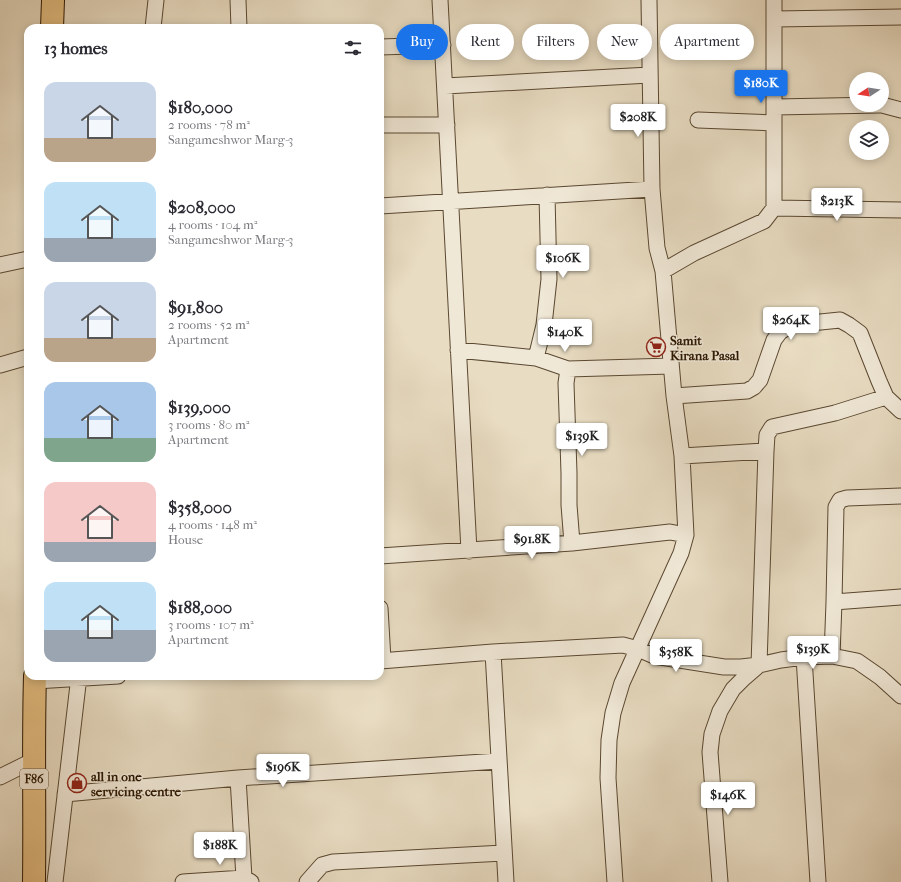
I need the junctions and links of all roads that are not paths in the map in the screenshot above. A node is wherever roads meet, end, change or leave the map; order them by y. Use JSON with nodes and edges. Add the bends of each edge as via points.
{"nodes":[{"id":1,"x":52,"y":0,"type":"edge"},
{"id":2,"x":156,"y":0,"type":"edge"},
{"id":3,"x":238,"y":0,"type":"edge"},
{"id":4,"x":440,"y":0,"type":"edge"},
{"id":5,"x":650,"y":0,"type":"edge"},
{"id":6,"x":774,"y":0,"type":"edge"},
{"id":7,"x":901,"y":17,"type":"edge"},
{"id":8,"x":774,"y":19,"type":"junction"},
{"id":9,"x":52,"y":24,"type":"edge"},
{"id":10,"x":153,"y":24,"type":"edge"},
{"id":11,"x":239,"y":24,"type":"edge"},
{"id":12,"x":441,"y":24,"type":"edge"},
{"id":13,"x":396,"y":46,"type":"edge"},
{"id":14,"x":384,"y":47,"type":"edge"},
{"id":15,"x":443,"y":60,"type":"edge"},
{"id":16,"x":650,"y":75,"type":"junction"},
{"id":17,"x":445,"y":86,"type":"junction"},
{"id":18,"x":849,"y":105,"type":"edge"},
{"id":19,"x":774,"y":106,"type":"junction"},
{"id":20,"x":889,"y":107,"type":"edge"},
{"id":21,"x":901,"y":110,"type":"edge"},
{"id":22,"x":698,"y":120,"type":"dead end"},
{"id":23,"x":774,"y":123,"type":"junction"},
{"id":24,"x":384,"y":125,"type":"edge"},
{"id":25,"x":447,"y":125,"type":"junction"},
{"id":26,"x":652,"y":189,"type":"junction"},
{"id":27,"x":547,"y":195,"type":"junction"},
{"id":28,"x":451,"y":202,"type":"junction"},
{"id":29,"x":384,"y":206,"type":"edge"},
{"id":30,"x":774,"y":208,"type":"junction"},
{"id":31,"x":901,"y":210,"type":"edge"},
{"id":32,"x":24,"y":260,"type":"edge"},
{"id":33,"x":0,"y":265,"type":"edge"},
{"id":34,"x":663,"y":271,"type":"junction"},
{"id":35,"x":458,"y":350,"type":"junction"},
{"id":36,"x":24,"y":358,"type":"edge"},
{"id":37,"x":536,"y":358,"type":"junction"},
{"id":38,"x":0,"y":364,"type":"edge"},
{"id":39,"x":671,"y":366,"type":"junction"},
{"id":40,"x":568,"y":368,"type":"junction"},
{"id":41,"x":674,"y":396,"type":"junction"},
{"id":42,"x":886,"y":397,"type":"junction"},
{"id":43,"x":901,"y":411,"type":"edge"},
{"id":44,"x":766,"y":451,"type":"junction"},
{"id":45,"x":682,"y":456,"type":"junction"},
{"id":46,"x":901,"y":496,"type":"edge"},
{"id":47,"x":686,"y":535,"type":"junction"},
{"id":48,"x":572,"y":543,"type":"junction"},
{"id":49,"x":469,"y":551,"type":"junction"},
{"id":50,"x":384,"y":556,"type":"edge"},
{"id":51,"x":901,"y":597,"type":"edge"},
{"id":52,"x":834,"y":602,"type":"junction"},
{"id":53,"x":638,"y":649,"type":"junction"},
{"id":54,"x":493,"y":652,"type":"junction"},
{"id":55,"x":832,"y":656,"type":"junction"},
{"id":56,"x":804,"y":657,"type":"junction"},
{"id":57,"x":384,"y":660,"type":"edge"},
{"id":58,"x":759,"y":665,"type":"junction"},
{"id":59,"x":35,"y":680,"type":"edge"},
{"id":60,"x":79,"y":680,"type":"edge"},
{"id":61,"x":901,"y":696,"type":"edge"},
{"id":62,"x":34,"y":760,"type":"junction"},
{"id":63,"x":499,"y":761,"type":"junction"},
{"id":64,"x":0,"y":777,"type":"edge"},
{"id":65,"x":238,"y":778,"type":"junction"},
{"id":66,"x":65,"y":794,"type":"junction"},
{"id":67,"x":504,"y":853,"type":"junction"},
{"id":68,"x":247,"y":880,"type":"edge"},
{"id":69,"x":34,"y":882,"type":"edge"},
{"id":70,"x":55,"y":882,"type":"edge"},
{"id":71,"x":183,"y":882,"type":"edge"},
{"id":72,"x":307,"y":882,"type":"edge"},
{"id":73,"x":506,"y":882,"type":"edge"},
{"id":74,"x":615,"y":882,"type":"edge"},
{"id":75,"x":720,"y":882,"type":"edge"},
{"id":76,"x":818,"y":882,"type":"edge"}],
"edges":[{"from":1,"to":9,"type":"main road"},
{"from":2,"to":10,"type":"street"},
{"from":3,"to":11,"type":"street"},
{"from":4,"to":12,"type":"street"},
{"from":5,"to":16,"type":"street"},
{"from":6,"to":8,"type":"street"},
{"from":7,"to":8,"type":"street"},
{"from":8,"to":19,"type":"street"},
{"from":13,"to":14,"type":"street"},
{"from":15,"to":17,"type":"street"},
{"from":16,"to":17,"type":"street"},
{"from":16,"to":26,"type":"street"},
{"from":17,"to":25,"type":"street"},
{"from":18,"to":19,"type":"street"},
{"from":19,"to":23,"type":"street"},
{"from":20,"to":21,"type":"street"},
{"from":22,"to":23,"type":"street"},
{"from":23,"to":30,"type":"street"},
{"from":24,"to":25,"type":"street"},
{"from":25,"to":28,"type":"street"},
{"from":26,"to":27,"type":"street"},
{"from":26,"to":34,"type":"street","via":[[657,248]]},
{"from":27,"to":28,"type":"street"},
{"from":27,"to":37,"type":"street","via":[[549,279],[544,324]]},
{"from":28,"to":29,"type":"street"},
{"from":28,"to":35,"type":"street"},
{"from":30,"to":31,"type":"street"},
{"from":30,"to":34,"type":"street","via":[[764,221],[694,253]]},
{"from":32,"to":33,"type":"street"},
{"from":34,"to":39,"type":"street"},
{"from":35,"to":37,"type":"street"},
{"from":35,"to":49,"type":"street"},
{"from":36,"to":38,"type":"street"},
{"from":37,"to":40,"type":"street"},
{"from":39,"to":40,"type":"street"},
{"from":39,"to":41,"type":"street"},
{"from":40,"to":48,"type":"street","via":[[566,383]]},
{"from":41,"to":42,"type":"street","via":[[747,391],[760,380],[774,340],[780,332],[791,325],[840,320],[860,333]]},
{"from":41,"to":45,"type":"street"},
{"from":42,"to":43,"type":"street"},
{"from":42,"to":44,"type":"street","via":[[835,413],[772,427],[767,435]]},
{"from":44,"to":45,"type":"street"},
{"from":44,"to":58,"type":"street"},
{"from":45,"to":47,"type":"street"},
{"from":46,"to":52,"type":"street","via":[[840,500],[836,507]]},
{"from":47,"to":48,"type":"street","via":[[670,532]]},
{"from":47,"to":53,"type":"street","via":[[681,553]]},
{"from":48,"to":49,"type":"street"},
{"from":49,"to":50,"type":"street"},
{"from":51,"to":52,"type":"street"},
{"from":52,"to":55,"type":"street"},
{"from":53,"to":54,"type":"street","via":[[617,645]]},
{"from":53,"to":58,"type":"street","via":[[654,656],[724,666]]},
{"from":53,"to":74,"type":"street","via":[[622,683],[613,713],[609,740],[608,778]]},
{"from":54,"to":57,"type":"street"},
{"from":54,"to":63,"type":"street"},
{"from":55,"to":56,"type":"street"},
{"from":55,"to":61,"type":"street","via":[[857,661]]},
{"from":56,"to":58,"type":"street"},
{"from":56,"to":76,"type":"street"},
{"from":58,"to":75,"type":"street","via":[[733,689],[720,711],[712,734],[710,752]]},
{"from":59,"to":62,"type":"main road","number":"F86"},
{"from":60,"to":66,"type":"street"},
{"from":62,"to":64,"type":"street"},
{"from":62,"to":69,"type":"main road","number":"F86"},
{"from":63,"to":65,"type":"street"},
{"from":63,"to":67,"type":"street"},
{"from":65,"to":66,"type":"street"},
{"from":65,"to":68,"type":"street"},
{"from":66,"to":70,"type":"street"},
{"from":67,"to":72,"type":"street","via":[[333,862],[322,865]]},
{"from":67,"to":73,"type":"street"},
{"from":68,"to":71,"type":"street"}]}
